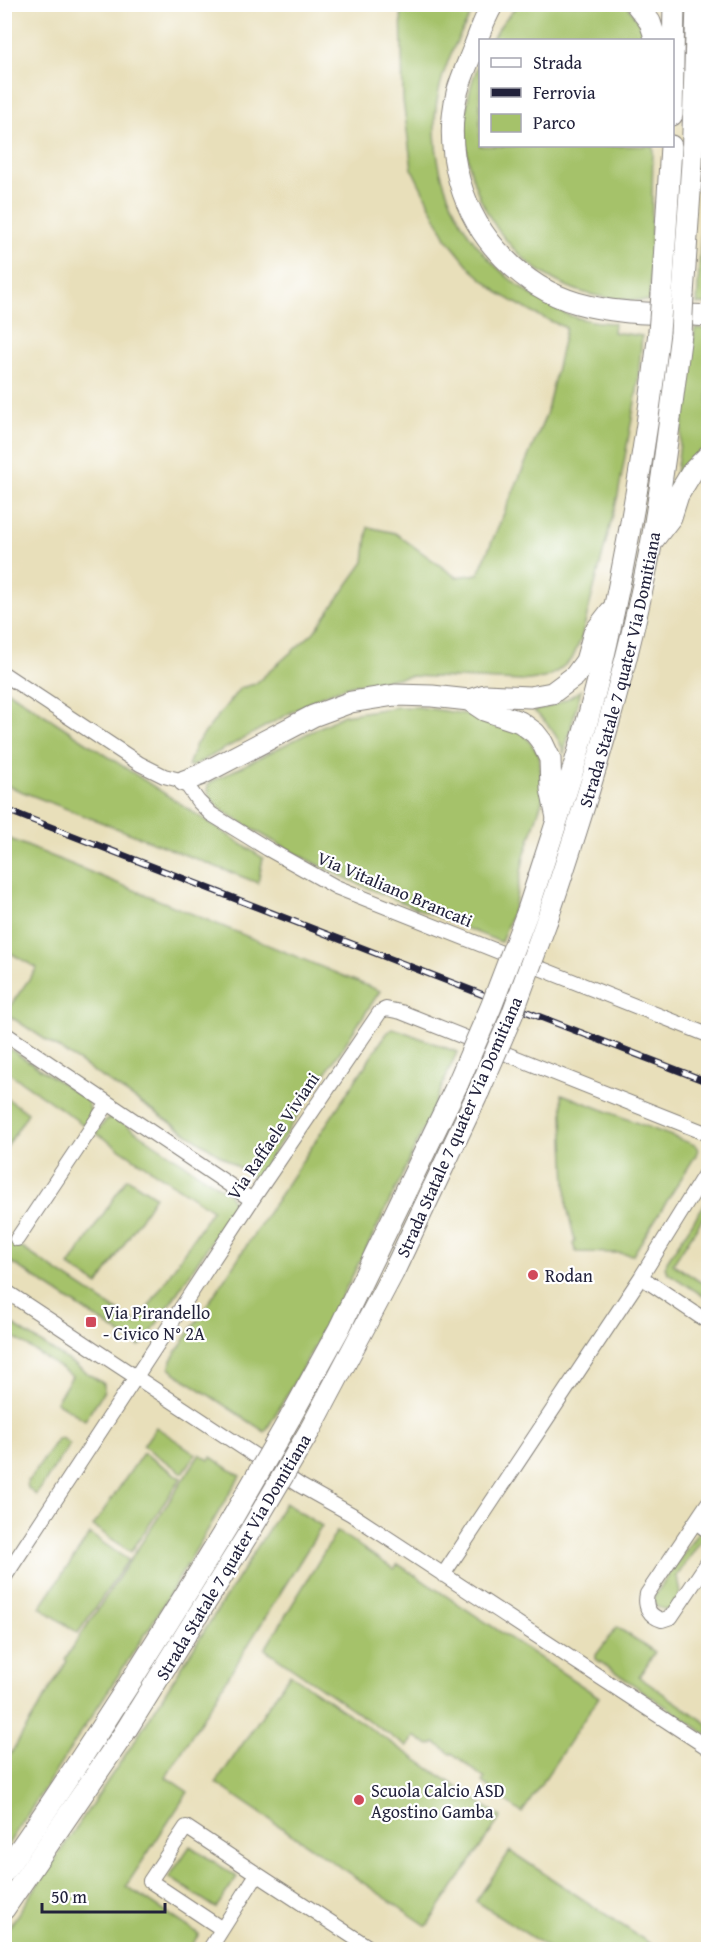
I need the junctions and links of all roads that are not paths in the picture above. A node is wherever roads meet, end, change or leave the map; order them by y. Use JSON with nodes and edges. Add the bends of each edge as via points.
{"nodes":[{"id":1,"x":493,"y":4,"type":"edge"},
{"id":2,"x":510,"y":4,"type":"edge"},
{"id":3,"x":636,"y":4,"type":"edge"},
{"id":4,"x":674,"y":4,"type":"edge"},
{"id":5,"x":697,"y":4,"type":"edge"},
{"id":6,"x":479,"y":39,"type":"edge"},
{"id":7,"x":483,"y":39,"type":"edge"},
{"id":8,"x":656,"y":39,"type":"edge"},
{"id":9,"x":674,"y":39,"type":"edge"},
{"id":10,"x":478,"y":45,"type":"edge"},
{"id":11,"x":671,"y":147,"type":"edge"},
{"id":12,"x":708,"y":316,"type":"edge"},
{"id":13,"x":708,"y":456,"type":"edge"},
{"id":14,"x":651,"y":542,"type":"junction"},
{"id":15,"x":615,"y":606,"type":"junction"},
{"id":16,"x":4,"y":674,"type":"edge"},
{"id":17,"x":469,"y":700,"type":"junction"},
{"id":18,"x":184,"y":781,"type":"junction"},
{"id":19,"x":557,"y":820,"type":"junction"},
{"id":20,"x":4,"y":1033,"type":"edge"},
{"id":21,"x":708,"y":1035,"type":"edge"},
{"id":22,"x":108,"y":1103,"type":"junction"},
{"id":23,"x":708,"y":1134,"type":"edge"},
{"id":24,"x":708,"y":1169,"type":"edge"},
{"id":25,"x":252,"y":1200,"type":"junction"},
{"id":26,"x":16,"y":1239,"type":"dead end"},
{"id":27,"x":641,"y":1277,"type":"junction"},
{"id":28,"x":4,"y":1290,"type":"edge"},
{"id":29,"x":708,"y":1322,"type":"edge"},
{"id":30,"x":136,"y":1377,"type":"junction"},
{"id":31,"x":708,"y":1503,"type":"edge"},
{"id":32,"x":696,"y":1522,"type":"junction"},
{"id":33,"x":708,"y":1531,"type":"edge"},
{"id":34,"x":708,"y":1562,"type":"edge"},
{"id":35,"x":443,"y":1575,"type":"junction"},
{"id":36,"x":4,"y":1578,"type":"edge"},
{"id":37,"x":708,"y":1748,"type":"edge"},
{"id":38,"x":4,"y":1872,"type":"edge"},
{"id":39,"x":258,"y":1874,"type":"junction"},
{"id":40,"x":4,"y":1909,"type":"edge"},
{"id":41,"x":222,"y":1929,"type":"junction"},
{"id":42,"x":209,"y":1950,"type":"edge"},
{"id":43,"x":373,"y":1950,"type":"edge"}],
"edges":[{"from":1,"to":6,"type":"highway","via":[[482,22]]},
{"from":2,"to":7,"type":"highway"},
{"from":3,"to":8,"type":"highway","via":[[650,22]]},
{"from":4,"to":9,"type":"highway"},
{"from":5,"to":14,"type":"highway","name":"Strada Statale 7 quater Via Domitiana","bridge":true,"via":[[681,334]]},
{"from":10,"to":12,"type":"highway","via":[[457,95],[455,163],[469,207],[498,252],[530,280],[575,303],[609,310]]},
{"from":11,"to":15,"type":"highway","name":"Strada Statale 7 quater Via Domitiana","bridge":true,"via":[[659,332],[640,473]]},
{"from":13,"to":14,"type":"highway","via":[[692,472],[671,517]]},
{"from":14,"to":40,"type":"highway","name":"Strada Statale 7 quater Via Domitiana","bridge":true,"via":[[591,789],[547,920],[480,1091],[393,1273],[310,1430],[123,1735]]},
{"from":15,"to":17,"type":"highway","via":[[594,633],[586,661],[560,688],[530,697],[485,695]]},
{"from":15,"to":19,"type":"highway","name":"Strada Statale 7 quater Via Domitiana","via":[[584,733]]},
{"from":16,"to":18,"type":"street","via":[[140,764]]},
{"from":17,"to":18,"type":"highway","via":[[395,695],[351,702],[313,716]]},
{"from":17,"to":19,"type":"highway","via":[[484,710],[520,722],[542,741],[550,759]]},
{"from":18,"to":21,"type":"street","name":"Via Vitaliano Brancati","via":[[211,814],[336,887]]},
{"from":19,"to":38,"type":"highway","name":"Strada Statale 7 quater Via Domitiana","bridge":true,"via":[[491,1007],[339,1329],[233,1517],[113,1710]]},
{"from":20,"to":22,"type":"street"},
{"from":22,"to":25,"type":"street"},
{"from":22,"to":26,"type":"street"},
{"from":23,"to":25,"type":"street","name":"Via Raffaele Viviani","via":[[386,1009],[375,1017]]},
{"from":24,"to":27,"type":"street"},
{"from":25,"to":30,"type":"street","name":"Via Raffaele Viviani"},
{"from":27,"to":29,"type":"street"},
{"from":27,"to":35,"type":"street"},
{"from":28,"to":30,"type":"street"},
{"from":30,"to":35,"type":"street"},
{"from":30,"to":36,"type":"street","name":"Via Raffaele Viviani"},
{"from":31,"to":32,"type":"street"},
{"from":32,"to":33,"type":"street"},
{"from":32,"to":34,"type":"street","via":[[647,1594],[651,1614],[662,1620],[672,1617]]},
{"from":35,"to":37,"type":"street"},
{"from":39,"to":41,"type":"street"},
{"from":39,"to":41,"type":"street","via":[[186,1827],[150,1881]]},
{"from":39,"to":43,"type":"street"},
{"from":41,"to":42,"type":"street"}]}
